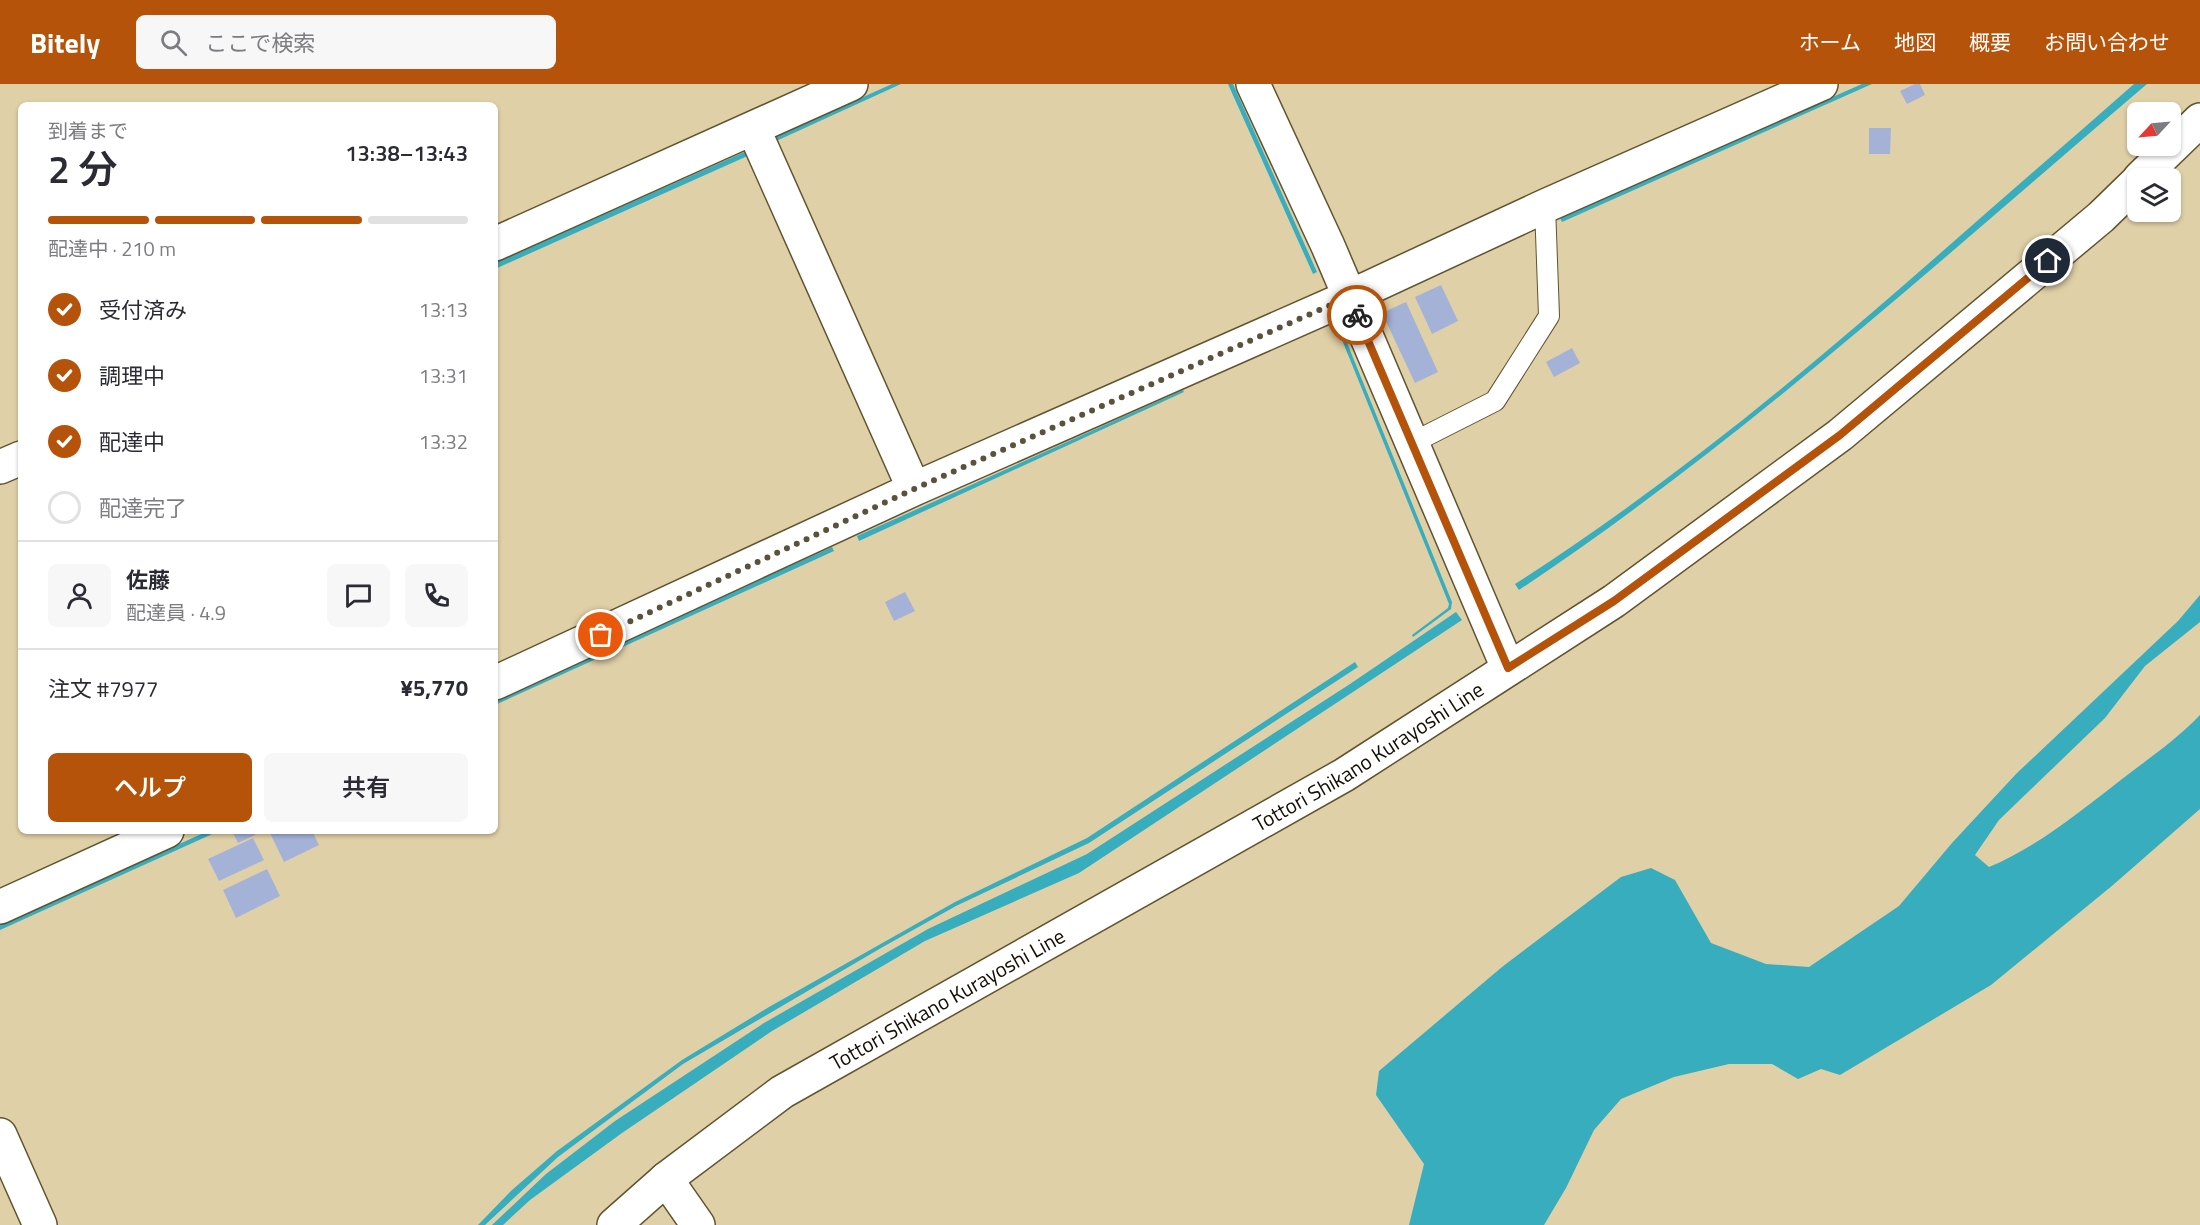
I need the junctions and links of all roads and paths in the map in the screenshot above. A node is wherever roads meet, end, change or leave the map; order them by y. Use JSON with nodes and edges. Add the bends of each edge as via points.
{"nodes":[{"id":1,"x":851,"y":84,"type":"edge"},
{"id":2,"x":1253,"y":84,"type":"edge"},
{"id":3,"x":1821,"y":84,"type":"edge"},
{"id":4,"x":2200,"y":120,"type":"edge"},
{"id":5,"x":753,"y":128,"type":"junction"},
{"id":6,"x":2151,"y":168,"type":"edge"},
{"id":7,"x":2127,"y":192,"type":"edge"},
{"id":8,"x":1545,"y":206,"type":"junction"},
{"id":9,"x":498,"y":243,"type":"edge"},
{"id":10,"x":1349,"y":297,"type":"junction"},
{"id":11,"x":1412,"y":443,"type":"junction"},
{"id":12,"x":18,"y":459,"type":"edge"},
{"id":13,"x":0,"y":467,"type":"edge"},
{"id":14,"x":914,"y":489,"type":"junction"},
{"id":15,"x":1508,"y":668,"type":"junction"},
{"id":16,"x":498,"y":682,"type":"edge"},
{"id":17,"x":160,"y":834,"type":"edge"},
{"id":18,"x":0,"y":907,"type":"edge"},
{"id":19,"x":0,"y":1135,"type":"edge"},
{"id":20,"x":666,"y":1179,"type":"junction"},
{"id":21,"x":40,"y":1225,"type":"edge"},
{"id":22,"x":614,"y":1225,"type":"edge"},
{"id":23,"x":698,"y":1225,"type":"edge"}],
"edges":[{"from":1,"to":5,"type":"street"},
{"from":2,"to":10,"type":"street"},
{"from":3,"to":8,"type":"street"},
{"from":4,"to":6,"type":"street","name":"Tottori Shikano Kurayoshi Line"},
{"from":5,"to":9,"type":"street"},
{"from":5,"to":14,"type":"street"},
{"from":7,"to":15,"type":"street","name":"Tottori Shikano Kurayoshi Line","via":[[1840,435],[1614,601]]},
{"from":8,"to":10,"type":"street"},
{"from":8,"to":11,"type":"lane","via":[[1550,316],[1495,401]]},
{"from":10,"to":11,"type":"street"},
{"from":10,"to":14,"type":"street"},
{"from":11,"to":15,"type":"street"},
{"from":12,"to":13,"type":"street"},
{"from":14,"to":16,"type":"street"},
{"from":15,"to":20,"type":"street","name":"Tottori Shikano Kurayoshi Line","via":[[1344,775],[782,1092]]},
{"from":17,"to":18,"type":"street"},
{"from":19,"to":21,"type":"street"},
{"from":20,"to":22,"type":"street","name":"Tottori Shikano Kurayoshi Line"},
{"from":20,"to":23,"type":"street"}]}
